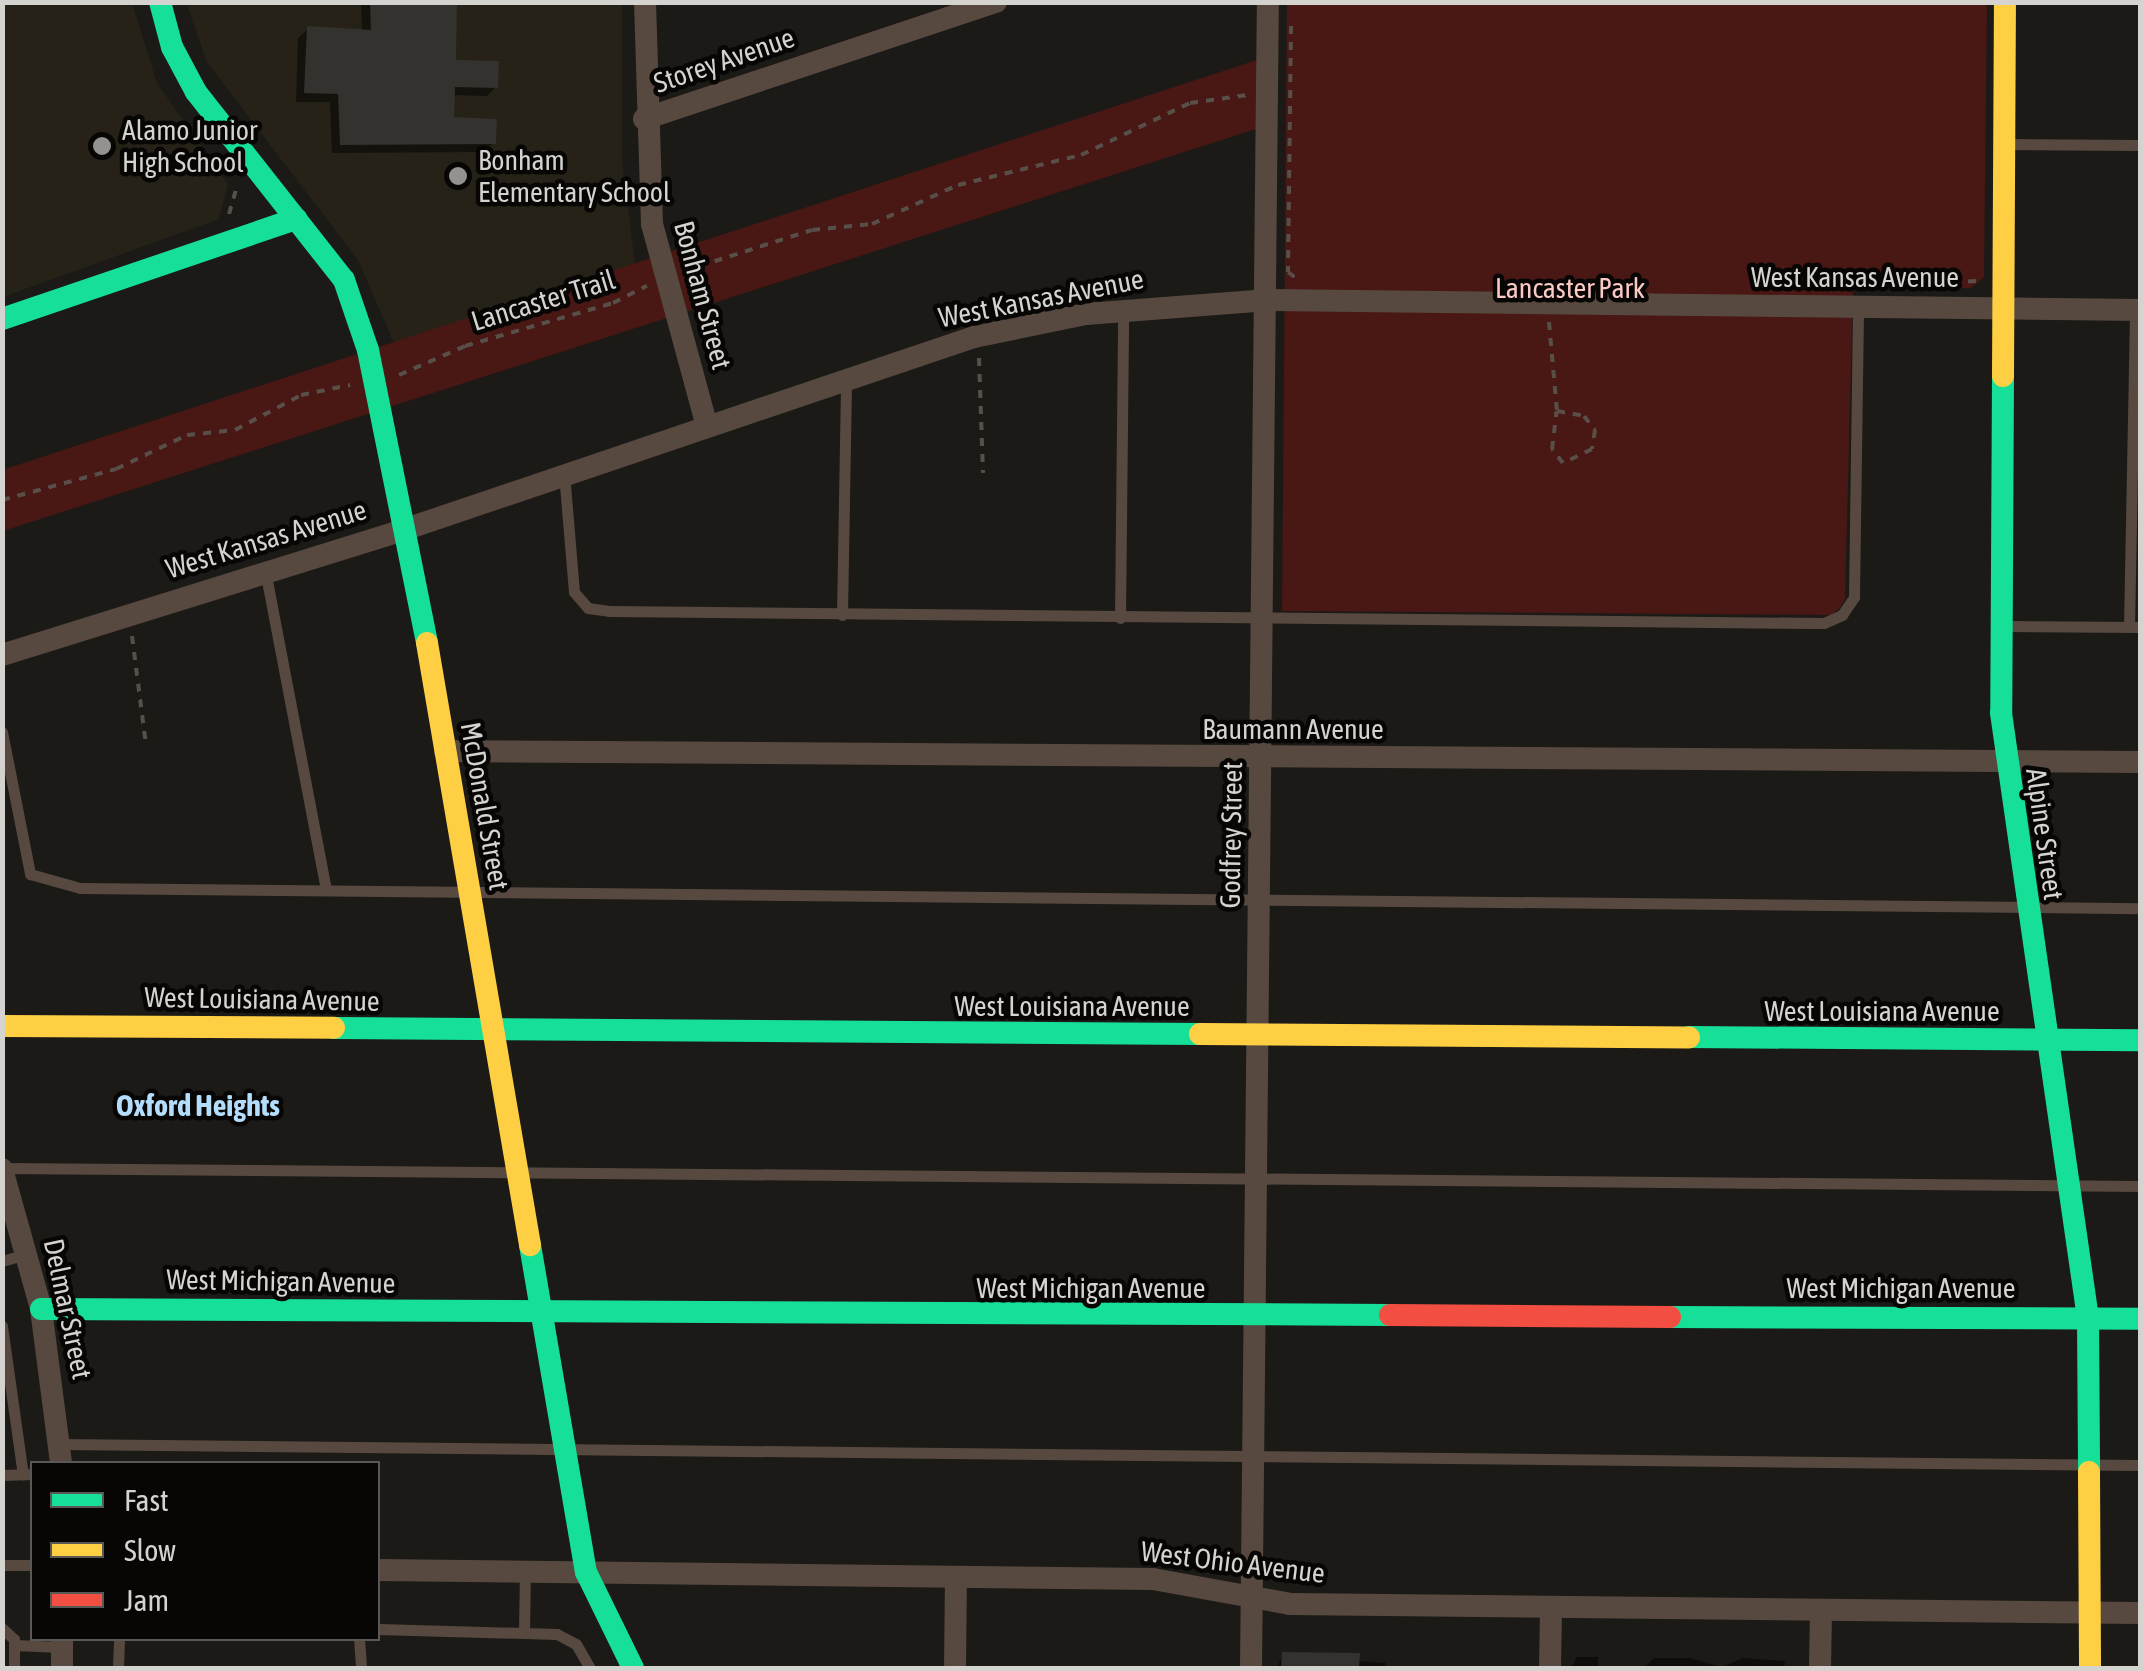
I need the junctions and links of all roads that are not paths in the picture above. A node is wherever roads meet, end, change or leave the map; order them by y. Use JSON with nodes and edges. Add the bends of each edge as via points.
{"nodes":[{"id":1,"x":160,"y":2,"type":"edge"},
{"id":2,"x":644,"y":2,"type":"edge"},
{"id":3,"x":996,"y":2,"type":"edge"},
{"id":4,"x":1268,"y":2,"type":"edge"},
{"id":5,"x":2005,"y":2,"type":"edge"},
{"id":6,"x":921,"y":14,"type":"edge"},
{"id":7,"x":644,"y":118,"type":"junction"},
{"id":8,"x":2004,"y":144,"type":"junction"},
{"id":9,"x":2140,"y":146,"type":"edge"},
{"id":10,"x":296,"y":220,"type":"junction"},
{"id":11,"x":1268,"y":300,"type":"junction"},
{"id":12,"x":1858,"y":307,"type":"junction"},
{"id":13,"x":1123,"y":308,"type":"junction"},
{"id":14,"x":2004,"y":308,"type":"junction"},
{"id":15,"x":2138,"y":310,"type":"edge"},
{"id":16,"x":2,"y":320,"type":"edge"},
{"id":17,"x":846,"y":378,"type":"junction"},
{"id":18,"x":706,"y":423,"type":"junction"},
{"id":19,"x":564,"y":473,"type":"junction"},
{"id":20,"x":406,"y":529,"type":"junction"},
{"id":21,"x":265,"y":570,"type":"junction"},
{"id":22,"x":842,"y":615,"type":"junction"},
{"id":23,"x":1263,"y":616,"type":"junction"},
{"id":24,"x":1120,"y":618,"type":"junction"},
{"id":25,"x":1999,"y":626,"type":"junction"},
{"id":26,"x":2135,"y":626,"type":"edge"},
{"id":27,"x":2,"y":655,"type":"edge"},
{"id":28,"x":2,"y":732,"type":"edge"},
{"id":29,"x":444,"y":752,"type":"junction"},
{"id":30,"x":1262,"y":759,"type":"junction"},
{"id":31,"x":2004,"y":762,"type":"junction"},
{"id":32,"x":2140,"y":762,"type":"edge"},
{"id":33,"x":325,"y":886,"type":"junction"},
{"id":34,"x":468,"y":890,"type":"junction"},
{"id":35,"x":1259,"y":901,"type":"junction"},
{"id":36,"x":2025,"y":908,"type":"junction"},
{"id":37,"x":2140,"y":908,"type":"edge"},
{"id":38,"x":2,"y":1026,"type":"edge"},
{"id":39,"x":493,"y":1032,"type":"junction"},
{"id":40,"x":1256,"y":1038,"type":"junction"},
{"id":41,"x":2140,"y":1040,"type":"edge"},
{"id":42,"x":2046,"y":1042,"type":"junction"},
{"id":43,"x":2,"y":1168,"type":"edge"},
{"id":44,"x":517,"y":1170,"type":"junction"},
{"id":45,"x":1255,"y":1180,"type":"junction"},
{"id":46,"x":2069,"y":1186,"type":"junction"},
{"id":47,"x":2140,"y":1186,"type":"edge"},
{"id":48,"x":27,"y":1254,"type":"junction"},
{"id":49,"x":2,"y":1261,"type":"edge"},
{"id":50,"x":41,"y":1309,"type":"junction"},
{"id":51,"x":542,"y":1314,"type":"junction"},
{"id":52,"x":2088,"y":1318,"type":"junction"},
{"id":53,"x":1254,"y":1319,"type":"junction"},
{"id":54,"x":2140,"y":1319,"type":"edge"},
{"id":55,"x":2,"y":1326,"type":"edge"},
{"id":56,"x":565,"y":1448,"type":"junction"},
{"id":57,"x":60,"y":1454,"type":"edge"},
{"id":58,"x":1252,"y":1454,"type":"junction"},
{"id":59,"x":2091,"y":1464,"type":"junction"},
{"id":60,"x":2140,"y":1465,"type":"edge"},
{"id":61,"x":28,"y":1474,"type":"edge"},
{"id":62,"x":2,"y":1476,"type":"edge"},
{"id":63,"x":2,"y":1565,"type":"edge"},
{"id":64,"x":30,"y":1566,"type":"edge"},
{"id":65,"x":380,"y":1570,"type":"edge"},
{"id":66,"x":525,"y":1572,"type":"junction"},
{"id":67,"x":586,"y":1572,"type":"junction"},
{"id":68,"x":956,"y":1577,"type":"junction"},
{"id":69,"x":1252,"y":1598,"type":"junction"},
{"id":70,"x":1551,"y":1609,"type":"junction"},
{"id":71,"x":1820,"y":1611,"type":"junction"},
{"id":72,"x":2090,"y":1613,"type":"junction"},
{"id":73,"x":2140,"y":1614,"type":"edge"},
{"id":74,"x":2,"y":1628,"type":"edge"},
{"id":75,"x":380,"y":1629,"type":"edge"},
{"id":76,"x":524,"y":1633,"type":"junction"},
{"id":77,"x":119,"y":1641,"type":"edge"},
{"id":78,"x":359,"y":1641,"type":"edge"},
{"id":79,"x":14,"y":1646,"type":"junction"},
{"id":80,"x":62,"y":1651,"type":"edge"},
{"id":81,"x":14,"y":1668,"type":"edge"},
{"id":82,"x":118,"y":1668,"type":"edge"},
{"id":83,"x":361,"y":1668,"type":"edge"},
{"id":84,"x":590,"y":1668,"type":"edge"},
{"id":85,"x":633,"y":1668,"type":"edge"},
{"id":86,"x":955,"y":1668,"type":"edge"},
{"id":87,"x":1251,"y":1668,"type":"edge"},
{"id":88,"x":1550,"y":1668,"type":"edge"},
{"id":89,"x":1820,"y":1668,"type":"edge"},
{"id":90,"x":2090,"y":1668,"type":"edge"}],
"edges":[{"from":1,"to":10,"type":"street","name":"McDonald Street","via":[[172,47],[196,92]]},
{"from":2,"to":7,"type":"street","name":"Bonham Street"},
{"from":3,"to":6,"type":"street","name":"Storey Avenue"},
{"from":4,"to":11,"type":"street","name":"Godfrey Street"},
{"from":5,"to":8,"type":"street","name":"Alpine Street"},
{"from":6,"to":7,"type":"street","name":"Storey Avenue"},
{"from":7,"to":18,"type":"street","name":"Bonham Street","via":[[652,224]]},
{"from":8,"to":9,"type":"lane"},
{"from":8,"to":14,"type":"street","name":"Alpine Street"},
{"from":10,"to":16,"type":"street"},
{"from":10,"to":20,"type":"street","name":"McDonald Street","via":[[344,280],[376,381]]},
{"from":11,"to":12,"type":"street","name":"West Kansas Avenue"},
{"from":11,"to":13,"type":"street","name":"West Kansas Avenue"},
{"from":11,"to":23,"type":"street","name":"Godfrey Street"},
{"from":12,"to":14,"type":"street","name":"West Kansas Avenue"},
{"from":12,"to":23,"type":"lane","via":[[1854,597],[1842,615],[1800,623]]},
{"from":13,"to":17,"type":"street","name":"West Kansas Avenue","via":[[974,338]]},
{"from":13,"to":24,"type":"lane"},
{"from":14,"to":15,"type":"street","name":"West Kansas Avenue"},
{"from":14,"to":25,"type":"street","name":"Alpine Street"},
{"from":15,"to":26,"type":"lane"},
{"from":17,"to":18,"type":"street","name":"West Kansas Avenue"},
{"from":17,"to":22,"type":"lane"},
{"from":18,"to":19,"type":"street","name":"West Kansas Avenue"},
{"from":19,"to":20,"type":"street","name":"West Kansas Avenue"},
{"from":19,"to":22,"type":"lane","via":[[568,571],[588,608]]},
{"from":20,"to":21,"type":"street","name":"West Kansas Avenue"},
{"from":20,"to":29,"type":"street","name":"McDonald Street"},
{"from":21,"to":27,"type":"street","name":"West Kansas Avenue"},
{"from":21,"to":33,"type":"lane"},
{"from":22,"to":24,"type":"lane"},
{"from":23,"to":24,"type":"lane"},
{"from":23,"to":30,"type":"street","name":"Godfrey Street"},
{"from":25,"to":26,"type":"lane"},
{"from":25,"to":31,"type":"street","name":"Alpine Street"},
{"from":28,"to":33,"type":"lane","via":[[30,874],[80,888]]},
{"from":29,"to":30,"type":"street","name":"Baumann Avenue"},
{"from":29,"to":34,"type":"street","name":"McDonald Street"},
{"from":30,"to":31,"type":"street","name":"Baumann Avenue"},
{"from":30,"to":35,"type":"street","name":"Godfrey Street"},
{"from":31,"to":32,"type":"street","name":"Baumann Avenue"},
{"from":31,"to":36,"type":"street","name":"Alpine Street"},
{"from":33,"to":34,"type":"lane"},
{"from":34,"to":35,"type":"lane"},
{"from":34,"to":39,"type":"street","name":"McDonald Street"},
{"from":35,"to":36,"type":"lane"},
{"from":35,"to":40,"type":"street","name":"Godfrey Street"},
{"from":36,"to":37,"type":"lane"},
{"from":36,"to":42,"type":"street","name":"Alpine Street"},
{"from":38,"to":39,"type":"street","name":"West Louisiana Avenue"},
{"from":39,"to":40,"type":"street","name":"West Louisiana Avenue"},
{"from":39,"to":44,"type":"street","name":"McDonald Street"},
{"from":40,"to":42,"type":"street","name":"West Louisiana Avenue"},
{"from":40,"to":45,"type":"street","name":"Godfrey Street"},
{"from":41,"to":42,"type":"street","name":"West Louisiana Avenue"},
{"from":42,"to":46,"type":"street","name":"Alpine Street"},
{"from":43,"to":44,"type":"lane"},
{"from":43,"to":48,"type":"street","name":"Delmar Street"},
{"from":44,"to":45,"type":"lane"},
{"from":44,"to":51,"type":"street","name":"McDonald Street"},
{"from":45,"to":46,"type":"lane"},
{"from":45,"to":53,"type":"street","name":"Godfrey Street"},
{"from":46,"to":47,"type":"lane"},
{"from":46,"to":52,"type":"street","name":"Alpine Street"},
{"from":48,"to":49,"type":"lane"},
{"from":48,"to":50,"type":"street","name":"Delmar Street"},
{"from":50,"to":51,"type":"street","name":"West Michigan Avenue"},
{"from":50,"to":57,"type":"street","name":"Delmar Street"},
{"from":51,"to":53,"type":"street","name":"West Michigan Avenue"},
{"from":51,"to":56,"type":"street","name":"McDonald Street"},
{"from":52,"to":53,"type":"street","name":"West Michigan Avenue"},
{"from":52,"to":54,"type":"street","name":"West Michigan Avenue"},
{"from":52,"to":59,"type":"street","name":"Alpine Street"},
{"from":53,"to":58,"type":"street","name":"Godfrey Street"},
{"from":55,"to":61,"type":"lane"},
{"from":56,"to":57,"type":"lane"},
{"from":56,"to":58,"type":"lane"},
{"from":56,"to":67,"type":"street","name":"McDonald Street"},
{"from":58,"to":59,"type":"lane"},
{"from":58,"to":69,"type":"street","name":"Godfrey Street"},
{"from":59,"to":60,"type":"lane"},
{"from":59,"to":72,"type":"street","name":"Alpine Street"},
{"from":61,"to":62,"type":"lane"},
{"from":63,"to":64,"type":"lane"},
{"from":65,"to":66,"type":"street","name":"West Ohio Avenue"},
{"from":66,"to":67,"type":"street","name":"West Ohio Avenue"},
{"from":66,"to":76,"type":"lane"},
{"from":67,"to":68,"type":"street","name":"West Ohio Avenue"},
{"from":67,"to":85,"type":"street","name":"McDonald Street"},
{"from":68,"to":69,"type":"street","name":"West Ohio Avenue","via":[[1153,1579]]},
{"from":68,"to":86,"type":"street"},
{"from":69,"to":70,"type":"street","name":"West Ohio Avenue"},
{"from":69,"to":87,"type":"street","name":"Godfrey Street"},
{"from":70,"to":71,"type":"street","name":"West Ohio Avenue"},
{"from":70,"to":88,"type":"street"},
{"from":71,"to":72,"type":"street","name":"West Ohio Avenue"},
{"from":71,"to":89,"type":"street"},
{"from":72,"to":73,"type":"street","name":"West Ohio Avenue"},
{"from":72,"to":90,"type":"street","name":"Alpine Street"},
{"from":74,"to":79,"type":"lane"},
{"from":75,"to":76,"type":"lane"},
{"from":76,"to":84,"type":"lane","via":[[557,1634],[576,1644]]},
{"from":77,"to":82,"type":"lane"},
{"from":78,"to":83,"type":"lane"},
{"from":79,"to":80,"type":"lane"},
{"from":79,"to":81,"type":"lane"}]}
